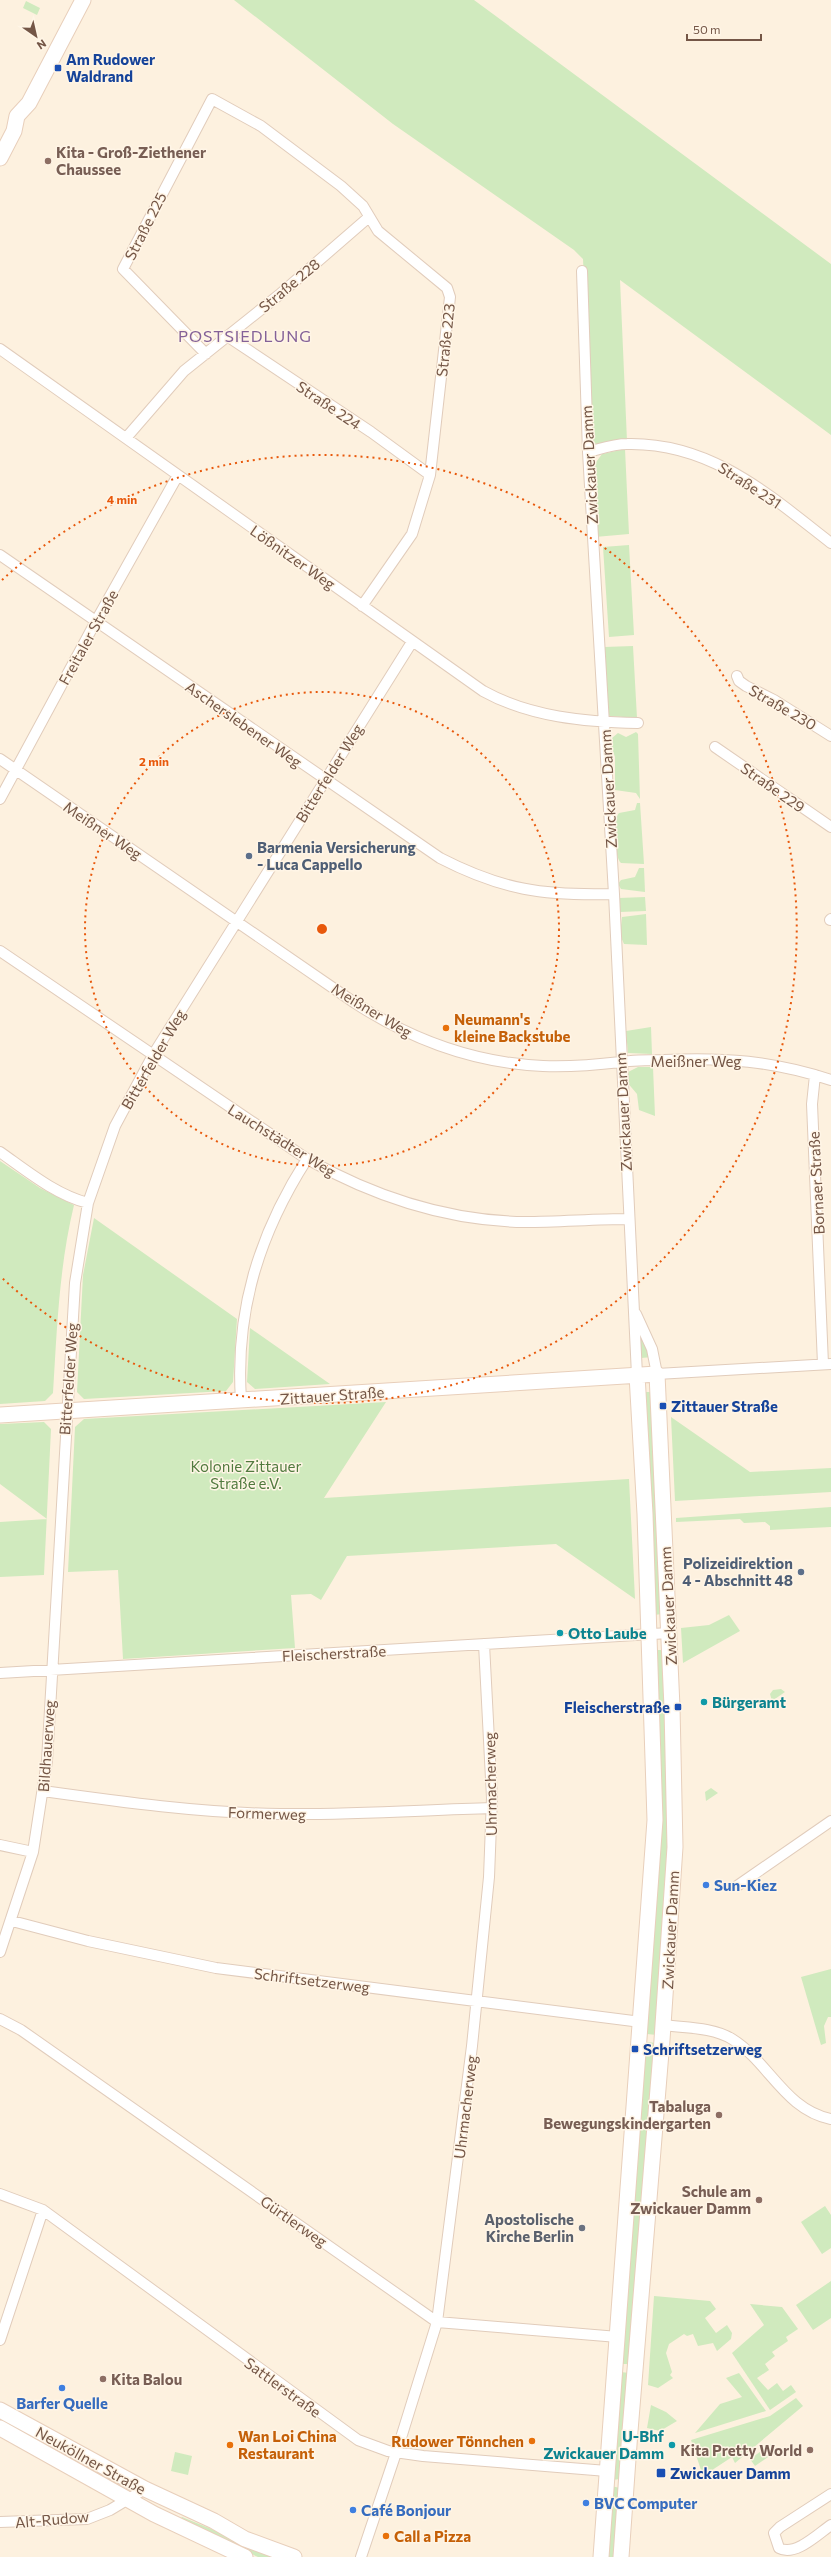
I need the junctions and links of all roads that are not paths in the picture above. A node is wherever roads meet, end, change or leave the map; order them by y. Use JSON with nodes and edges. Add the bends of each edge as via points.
{"nodes":[{"id":1,"x":83,"y":0,"type":"edge"},
{"id":2,"x":212,"y":99,"type":"joint"},
{"id":3,"x":0,"y":158,"type":"edge"},
{"id":4,"x":369,"y":217,"type":"junction"},
{"id":5,"x":582,"y":271,"type":"dead end"},
{"id":6,"x":227,"y":336,"type":"junction"},
{"id":7,"x":0,"y":350,"type":"edge"},
{"id":8,"x":206,"y":354,"type":"junction"},
{"id":9,"x":126,"y":438,"type":"junction"},
{"id":10,"x":588,"y":452,"type":"junction"},
{"id":11,"x":178,"y":475,"type":"junction"},
{"id":12,"x":430,"y":475,"type":"junction"},
{"id":13,"x":831,"y":543,"type":"edge"},
{"id":14,"x":0,"y":555,"type":"edge"},
{"id":15,"x":362,"y":606,"type":"junction"},
{"id":16,"x":96,"y":621,"type":"junction"},
{"id":17,"x":412,"y":642,"type":"junction"},
{"id":18,"x":737,"y":676,"type":"dead end"},
{"id":19,"x":604,"y":722,"type":"junction"},
{"id":20,"x":638,"y":723,"type":"dead end"},
{"id":21,"x":831,"y":736,"type":"edge"},
{"id":22,"x":715,"y":747,"type":"dead end"},
{"id":23,"x":0,"y":759,"type":"edge"},
{"id":24,"x":16,"y":770,"type":"junction"},
{"id":25,"x":325,"y":780,"type":"junction"},
{"id":26,"x":0,"y":799,"type":"edge"},
{"id":27,"x":831,"y":827,"type":"edge"},
{"id":28,"x":614,"y":894,"type":"junction"},
{"id":29,"x":237,"y":921,"type":"junction"},
{"id":30,"x":0,"y":951,"type":"edge"},
{"id":31,"x":153,"y":1055,"type":"junction"},
{"id":32,"x":621,"y":1062,"type":"junction"},
{"id":33,"x":815,"y":1075,"type":"junction"},
{"id":34,"x":831,"y":1080,"type":"edge"},
{"id":35,"x":0,"y":1152,"type":"edge"},
{"id":36,"x":307,"y":1159,"type":"junction"},
{"id":37,"x":88,"y":1203,"type":"junction"},
{"id":38,"x":628,"y":1219,"type":"junction"},
{"id":39,"x":632,"y":1307,"type":"junction"},
{"id":40,"x":827,"y":1364,"type":"edge"},
{"id":41,"x":657,"y":1374,"type":"junction"},
{"id":42,"x":637,"y":1375,"type":"junction"},
{"id":43,"x":241,"y":1400,"type":"junction"},
{"id":44,"x":66,"y":1411,"type":"junction"},
{"id":45,"x":0,"y":1415,"type":"edge"},
{"id":46,"x":58,"y":1534,"type":"joint"},
{"id":47,"x":669,"y":1633,"type":"junction"},
{"id":48,"x":649,"y":1634,"type":"junction"},
{"id":49,"x":484,"y":1644,"type":"junction"},
{"id":50,"x":51,"y":1670,"type":"junction"},
{"id":51,"x":0,"y":1673,"type":"edge"},
{"id":52,"x":43,"y":1791,"type":"junction"},
{"id":53,"x":492,"y":1808,"type":"junction"},
{"id":54,"x":831,"y":1821,"type":"edge"},
{"id":55,"x":0,"y":1845,"type":"edge"},
{"id":56,"x":33,"y":1852,"type":"junction"},
{"id":57,"x":738,"y":1886,"type":"dead end"},
{"id":58,"x":12,"y":1921,"type":"junction"},
{"id":59,"x":0,"y":1952,"type":"edge"},
{"id":60,"x":477,"y":2001,"type":"junction"},
{"id":61,"x":0,"y":2019,"type":"edge"},
{"id":62,"x":641,"y":2022,"type":"junction"},
{"id":63,"x":663,"y":2025,"type":"junction"},
{"id":64,"x":831,"y":2119,"type":"edge"},
{"id":65,"x":0,"y":2194,"type":"edge"},
{"id":66,"x":43,"y":2210,"type":"junction"},
{"id":67,"x":437,"y":2322,"type":"junction"},
{"id":68,"x":618,"y":2337,"type":"junction"},
{"id":69,"x":0,"y":2340,"type":"edge"},
{"id":70,"x":0,"y":2410,"type":"edge"},
{"id":71,"x":0,"y":2428,"type":"edge"},
{"id":72,"x":396,"y":2452,"type":"junction"},
{"id":73,"x":607,"y":2471,"type":"junction"},
{"id":74,"x":145,"y":2490,"type":"junction"},
{"id":75,"x":831,"y":2494,"type":"edge"},
{"id":76,"x":127,"y":2500,"type":"junction"},
{"id":77,"x":184,"y":2508,"type":"junction"},
{"id":78,"x":0,"y":2522,"type":"edge"},
{"id":79,"x":174,"y":2524,"type":"junction"},
{"id":80,"x":831,"y":2525,"type":"edge"},
{"id":81,"x":245,"y":2557,"type":"edge"},
{"id":82,"x":294,"y":2557,"type":"edge"},
{"id":83,"x":361,"y":2557,"type":"edge"},
{"id":84,"x":601,"y":2557,"type":"edge"},
{"id":85,"x":621,"y":2557,"type":"edge"}],
"edges":[{"from":1,"to":3,"type":"street","via":[[28,103],[17,116],[14,131]]},
{"from":2,"to":4,"type":"street","name":"Straße 223","via":[[261,126],[312,163],[363,206]]},
{"from":2,"to":8,"type":"street","name":"Straße 225","via":[[123,269]]},
{"from":4,"to":6,"type":"street","name":"Straße 228","via":[[280,295]]},
{"from":4,"to":12,"type":"street","name":"Straße 223","via":[[378,231],[447,288],[450,297]]},
{"from":5,"to":10,"type":"street","name":"Zwickauer Damm"},
{"from":6,"to":8,"type":"street","name":"Straße 228"},
{"from":6,"to":12,"type":"street","name":"Straße 224","via":[[371,432]]},
{"from":7,"to":9,"type":"street","name":"Lößnitzer Weg"},
{"from":8,"to":9,"type":"street","name":"Straße 228","via":[[184,371]]},
{"from":9,"to":11,"type":"street","name":"Lößnitzer Weg"},
{"from":10,"to":13,"type":"street","name":"Straße 231","via":[[636,444],[678,450],[709,460],[745,478]]},
{"from":10,"to":19,"type":"street","name":"Zwickauer Damm"},
{"from":11,"to":15,"type":"street","name":"Lößnitzer Weg"},
{"from":11,"to":16,"type":"street","name":"Freitaler Straße"},
{"from":12,"to":15,"type":"street","name":"Straße 223","via":[[412,534]]},
{"from":14,"to":16,"type":"street","name":"Ascherslebener Weg"},
{"from":15,"to":17,"type":"street","name":"Lößnitzer Weg"},
{"from":16,"to":24,"type":"street","name":"Freitaler Straße"},
{"from":16,"to":25,"type":"street","name":"Ascherslebener Weg"},
{"from":17,"to":19,"type":"street","name":"Lößnitzer Weg","via":[[495,698],[550,715]]},
{"from":17,"to":25,"type":"street","name":"Bitterfelder Weg"},
{"from":18,"to":21,"type":"street","name":"Straße 230","via":[[746,686],[774,700]]},
{"from":19,"to":20,"type":"street"},
{"from":19,"to":28,"type":"street","name":"Zwickauer Damm"},
{"from":22,"to":27,"type":"street","name":"Straße 229"},
{"from":23,"to":24,"type":"street","name":"Meißner Weg"},
{"from":24,"to":26,"type":"street","name":"Freitaler Straße"},
{"from":24,"to":29,"type":"street","name":"Meißner Weg"},
{"from":25,"to":28,"type":"street","name":"Ascherslebener Weg","via":[[440,858],[472,874],[505,886],[543,894]]},
{"from":25,"to":29,"type":"street","name":"Bitterfelder Weg"},
{"from":28,"to":32,"type":"street","name":"Zwickauer Damm"},
{"from":29,"to":31,"type":"street","name":"Bitterfelder Weg"},
{"from":29,"to":32,"type":"street","name":"Meißner Weg","via":[[374,1015],[409,1034],[440,1046],[489,1060],[527,1065],[565,1066]]},
{"from":30,"to":31,"type":"street","name":"Lauchstädter Weg"},
{"from":31,"to":36,"type":"street","name":"Lauchstädter Weg"},
{"from":31,"to":37,"type":"street","name":"Bitterfelder Weg","via":[[115,1126]]},
{"from":32,"to":33,"type":"street","name":"Meißner Weg","via":[[743,1060],[783,1066]]},
{"from":32,"to":38,"type":"street","name":"Zwickauer Damm"},
{"from":33,"to":34,"type":"street","name":"Meißner Weg"},
{"from":33,"to":40,"type":"street","name":"Bornaer Straße","via":[[812,1104]]},
{"from":35,"to":37,"type":"street","via":[[44,1182],[76,1200]]},
{"from":36,"to":38,"type":"street","name":"Lauchstädter Weg","via":[[388,1196],[467,1216],[523,1222]]},
{"from":36,"to":43,"type":"street","via":[[290,1185],[269,1227],[256,1264],[240,1343]]},
{"from":37,"to":44,"type":"street","name":"Bitterfelder Weg","via":[[75,1283]]},
{"from":38,"to":39,"type":"street","name":"Zwickauer Damm"},
{"from":39,"to":41,"type":"street","name":"Zwickauer Damm","via":[[652,1349]]},
{"from":39,"to":42,"type":"street","name":"Zwickauer Damm"},
{"from":40,"to":41,"type":"street","name":"Zittauer Straße"},
{"from":41,"to":42,"type":"street","name":"Zittauer Straße"},
{"from":41,"to":47,"type":"street","name":"Zwickauer Damm"},
{"from":42,"to":43,"type":"street","name":"Zittauer Straße"},
{"from":42,"to":48,"type":"street","name":"Zwickauer Damm"},
{"from":43,"to":44,"type":"street","name":"Zittauer Straße"},
{"from":44,"to":45,"type":"street","name":"Zittauer Straße"},
{"from":44,"to":46,"type":"street","name":"Bitterfelder Weg"},
{"from":46,"to":50,"type":"street","name":"Bildhauerweg"},
{"from":47,"to":48,"type":"street","name":"Fleischerstraße"},
{"from":47,"to":63,"type":"street","name":"Zwickauer Damm","via":[[675,1847]]},
{"from":48,"to":49,"type":"street","name":"Fleischerstraße"},
{"from":48,"to":62,"type":"street","name":"Zwickauer Damm","via":[[655,1820]]},
{"from":49,"to":50,"type":"street","name":"Fleischerstraße"},
{"from":49,"to":53,"type":"street","name":"Uhrmacherweg"},
{"from":50,"to":51,"type":"street","name":"Fleischerstraße"},
{"from":50,"to":52,"type":"street","name":"Bildhauerweg"},
{"from":52,"to":53,"type":"street","name":"Formerweg","via":[[133,1804],[279,1814],[370,1814]]},
{"from":52,"to":56,"type":"street","name":"Bildhauerweg"},
{"from":53,"to":60,"type":"street","name":"Uhrmacherweg","via":[[486,1922]]},
{"from":54,"to":57,"type":"street"},
{"from":55,"to":56,"type":"street"},
{"from":56,"to":58,"type":"street","name":"Bildhauerweg"},
{"from":58,"to":59,"type":"street","name":"Bildhauerweg"},
{"from":58,"to":60,"type":"street","name":"Schriftsetzerweg","via":[[111,1946],[216,1968]]},
{"from":60,"to":62,"type":"street","name":"Schriftsetzerweg"},
{"from":60,"to":67,"type":"street","name":"Uhrmacherweg"},
{"from":61,"to":67,"type":"street","name":"Gürtlerweg","via":[[21,2030]]},
{"from":62,"to":68,"type":"street","name":"Zwickauer Damm"},
{"from":63,"to":64,"type":"street","via":[[718,2032],[732,2038],[796,2102]]},
{"from":63,"to":85,"type":"street","name":"Zwickauer Damm"},
{"from":65,"to":66,"type":"street","name":"Sattlerstraße"},
{"from":66,"to":69,"type":"street"},
{"from":66,"to":72,"type":"street","name":"Sattlerstraße","via":[[347,2434],[369,2446]]},
{"from":67,"to":68,"type":"street"},
{"from":67,"to":72,"type":"street","name":"Uhrmacherweg"},
{"from":68,"to":73,"type":"street","name":"Zwickauer Damm"},
{"from":70,"to":74,"type":"street","name":"Neuköllner Straße"},
{"from":71,"to":76,"type":"street","name":"Neuköllner Straße"},
{"from":72,"to":73,"type":"street","name":"Sattlerstraße"},
{"from":72,"to":83,"type":"street","name":"Uhrmacherweg"},
{"from":73,"to":84,"type":"street","name":"Zwickauer Damm"},
{"from":74,"to":76,"type":"street","name":"Alt-Rudow"},
{"from":74,"to":77,"type":"street","name":"Neuköllner Straße"},
{"from":75,"to":80,"type":"street","via":[[780,2527],[774,2533],[774,2538],[779,2548],[788,2552]]},
{"from":76,"to":78,"type":"street","name":"Alt-Rudow","via":[[87,2519]]},
{"from":76,"to":79,"type":"street","name":"Neuköllner Straße"},
{"from":77,"to":79,"type":"street"},
{"from":77,"to":82,"type":"street","name":"Neuköllner Straße","via":[[245,2539]]},
{"from":79,"to":81,"type":"street","name":"Neuköllner Straße"}]}
